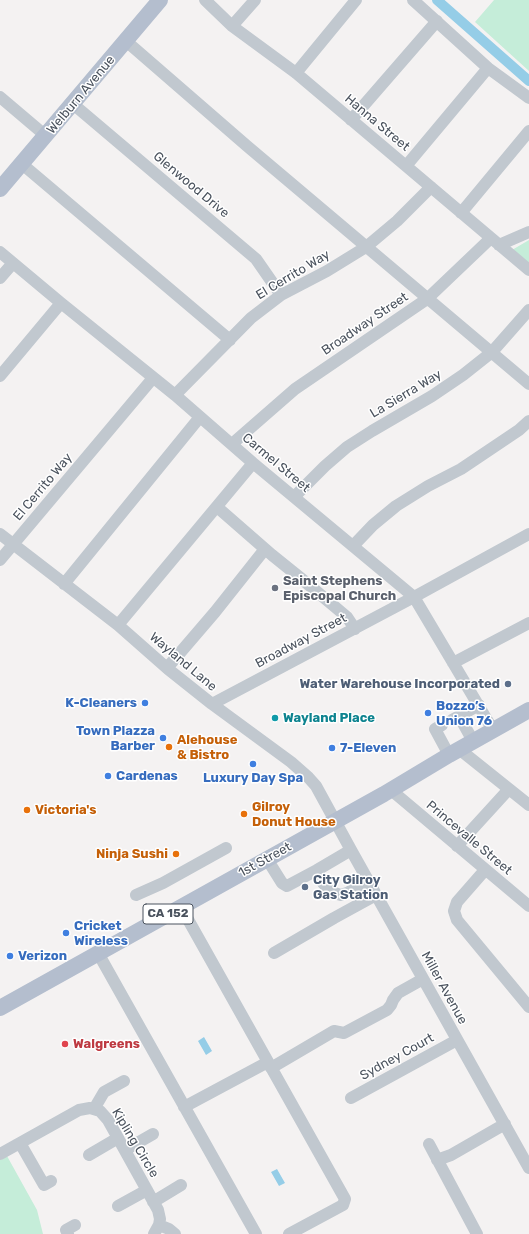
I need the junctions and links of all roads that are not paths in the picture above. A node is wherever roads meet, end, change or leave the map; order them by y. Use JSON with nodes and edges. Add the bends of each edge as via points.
{"nodes":[{"id":1,"x":160,"y":0,"type":"edge"},
{"id":2,"x":205,"y":0,"type":"edge"},
{"id":3,"x":255,"y":0,"type":"edge"},
{"id":4,"x":356,"y":0,"type":"edge"},
{"id":5,"x":413,"y":0,"type":"edge"},
{"id":6,"x":437,"y":22,"type":"junction"},
{"id":7,"x":232,"y":26,"type":"junction"},
{"id":8,"x":126,"y":41,"type":"junction"},
{"id":9,"x":488,"y":68,"type":"junction"},
{"id":10,"x":296,"y":73,"type":"junction"},
{"id":11,"x":0,"y":97,"type":"edge"},
{"id":12,"x":529,"y":98,"type":"edge"},
{"id":13,"x":73,"y":104,"type":"junction"},
{"id":14,"x":352,"y":120,"type":"junction"},
{"id":15,"x":529,"y":131,"type":"edge"},
{"id":16,"x":46,"y":136,"type":"junction"},
{"id":17,"x":22,"y":164,"type":"junction"},
{"id":18,"x":406,"y":166,"type":"junction"},
{"id":19,"x":431,"y":187,"type":"junction"},
{"id":20,"x":0,"y":189,"type":"edge"},
{"id":21,"x":461,"y":213,"type":"junction"},
{"id":22,"x":529,"y":232,"type":"edge"},
{"id":23,"x":495,"y":241,"type":"junction"},
{"id":24,"x":366,"y":247,"type":"junction"},
{"id":25,"x":0,"y":252,"type":"edge"},
{"id":26,"x":13,"y":263,"type":"junction"},
{"id":27,"x":529,"y":270,"type":"edge"},
{"id":28,"x":0,"y":278,"type":"edge"},
{"id":29,"x":282,"y":296,"type":"junction"},
{"id":30,"x":427,"y":299,"type":"junction"},
{"id":31,"x":61,"y":303,"type":"junction"},
{"id":32,"x":529,"y":310,"type":"edge"},
{"id":33,"x":230,"y":340,"type":"junction"},
{"id":34,"x":492,"y":352,"type":"junction"},
{"id":35,"x":0,"y":376,"type":"edge"},
{"id":36,"x":153,"y":378,"type":"junction"},
{"id":37,"x":529,"y":384,"type":"edge"},
{"id":38,"x":175,"y":395,"type":"junction"},
{"id":39,"x":200,"y":417,"type":"junction"},
{"id":40,"x":529,"y":421,"type":"edge"},
{"id":41,"x":232,"y":444,"type":"junction"},
{"id":42,"x":253,"y":463,"type":"junction"},
{"id":43,"x":294,"y":497,"type":"junction"},
{"id":44,"x":216,"y":507,"type":"junction"},
{"id":45,"x":0,"y":534,"type":"edge"},
{"id":46,"x":529,"y":534,"type":"edge"},
{"id":47,"x":13,"y":544,"type":"junction"},
{"id":48,"x":353,"y":546,"type":"junction"},
{"id":49,"x":265,"y":549,"type":"junction"},
{"id":50,"x":0,"y":560,"type":"edge"},
{"id":51,"x":64,"y":584,"type":"junction"},
{"id":52,"x":414,"y":597,"type":"junction"},
{"id":53,"x":529,"y":623,"type":"edge"},
{"id":54,"x":118,"y":625,"type":"junction"},
{"id":55,"x":354,"y":629,"type":"junction"},
{"id":56,"x":453,"y":663,"type":"junction"},
{"id":57,"x":167,"y":668,"type":"junction"},
{"id":58,"x":212,"y":704,"type":"junction"},
{"id":59,"x":479,"y":705,"type":"junction"},
{"id":60,"x":529,"y":710,"type":"edge"},
{"id":61,"x":451,"y":720,"type":"junction"},
{"id":62,"x":493,"y":730,"type":"junction"},
{"id":63,"x":473,"y":741,"type":"junction"},
{"id":64,"x":454,"y":752,"type":"junction"},
{"id":65,"x":509,"y":788,"type":"junction"},
{"id":66,"x":390,"y":790,"type":"junction"},
{"id":67,"x":529,"y":805,"type":"edge"},
{"id":68,"x":335,"y":821,"type":"junction"},
{"id":69,"x":457,"y":846,"type":"junction"},
{"id":70,"x":226,"y":848,"type":"dead end"},
{"id":71,"x":351,"y":850,"type":"junction"},
{"id":72,"x":267,"y":859,"type":"junction"},
{"id":73,"x":317,"y":870,"type":"junction"},
{"id":74,"x":485,"y":870,"type":"junction"},
{"id":75,"x":368,"y":881,"type":"junction"},
{"id":76,"x":136,"y":895,"type":"dead end"},
{"id":77,"x":376,"y":895,"type":"junction"},
{"id":78,"x":529,"y":906,"type":"edge"},
{"id":79,"x":180,"y":907,"type":"junction"},
{"id":80,"x":98,"y":953,"type":"junction"},
{"id":81,"x":274,"y":953,"type":"dead end"},
{"id":82,"x":424,"y":979,"type":"junction"},
{"id":83,"x":529,"y":1007,"type":"edge"},
{"id":84,"x":0,"y":1008,"type":"edge"},
{"id":85,"x":457,"y":1040,"type":"junction"},
{"id":86,"x":270,"y":1065,"type":"junction"},
{"id":87,"x":124,"y":1082,"type":"dead end"},
{"id":88,"x":351,"y":1098,"type":"dead end"},
{"id":89,"x":184,"y":1107,"type":"junction"},
{"id":90,"x":94,"y":1109,"type":"junction"},
{"id":91,"x":504,"y":1124,"type":"junction"},
{"id":92,"x":153,"y":1134,"type":"dead end"},
{"id":93,"x":118,"y":1138,"type":"junction"},
{"id":94,"x":20,"y":1143,"type":"junction"},
{"id":95,"x":429,"y":1144,"type":"dead end"},
{"id":96,"x":124,"y":1150,"type":"junction"},
{"id":97,"x":0,"y":1154,"type":"edge"},
{"id":98,"x":89,"y":1155,"type":"dead end"},
{"id":99,"x":437,"y":1160,"type":"junction"},
{"id":100,"x":529,"y":1168,"type":"edge"},
{"id":101,"x":50,"y":1181,"type":"dead end"},
{"id":102,"x":181,"y":1185,"type":"dead end"},
{"id":103,"x":147,"y":1190,"type":"junction"},
{"id":104,"x":153,"y":1202,"type":"junction"},
{"id":105,"x":118,"y":1206,"type":"dead end"},
{"id":106,"x":157,"y":1229,"type":"edge"},
{"id":107,"x":308,"y":1230,"type":"edge"},
{"id":108,"x":175,"y":1234,"type":"edge"},
{"id":109,"x":256,"y":1234,"type":"edge"},
{"id":110,"x":289,"y":1234,"type":"edge"},
{"id":111,"x":477,"y":1234,"type":"edge"}],
"edges":[{"from":1,"to":8,"type":"main road","name":"Welburn Avenue"},
{"from":2,"to":7,"type":"street","name":"Hanna Street"},
{"from":3,"to":7,"type":"street"},
{"from":4,"to":10,"type":"street"},
{"from":5,"to":6,"type":"street"},
{"from":6,"to":9,"type":"street"},
{"from":6,"to":14,"type":"street"},
{"from":7,"to":10,"type":"street","name":"Hanna Street"},
{"from":8,"to":13,"type":"main road","name":"Welburn Avenue"},
{"from":8,"to":24,"type":"street"},
{"from":9,"to":12,"type":"street"},
{"from":9,"to":18,"type":"street"},
{"from":10,"to":14,"type":"street","name":"Hanna Street"},
{"from":11,"to":16,"type":"street"},
{"from":13,"to":16,"type":"main road","name":"Welburn Avenue"},
{"from":13,"to":29,"type":"street","name":"Glenwood Drive","via":[[256,259]]},
{"from":14,"to":18,"type":"street","name":"Hanna Street"},
{"from":15,"to":21,"type":"street"},
{"from":16,"to":17,"type":"main road","name":"Welburn Avenue"},
{"from":17,"to":20,"type":"main road","name":"Welburn Avenue"},
{"from":17,"to":33,"type":"street"},
{"from":18,"to":19,"type":"street","name":"Hanna Street"},
{"from":19,"to":21,"type":"street","name":"Hanna Street"},
{"from":19,"to":24,"type":"street","name":"El Cerrito Way","via":[[397,222]]},
{"from":21,"to":23,"type":"street","name":"Hanna Street"},
{"from":22,"to":23,"type":"street"},
{"from":23,"to":27,"type":"street","name":"Hanna Street"},
{"from":23,"to":30,"type":"street","name":"Broadway Street"},
{"from":24,"to":29,"type":"street","name":"El Cerrito Way"},
{"from":24,"to":30,"type":"street"},
{"from":25,"to":26,"type":"street","name":"Carmel Street"},
{"from":26,"to":28,"type":"street"},
{"from":26,"to":31,"type":"street","name":"Carmel Street"},
{"from":29,"to":33,"type":"street","name":"El Cerrito Way","via":[[251,318]]},
{"from":30,"to":34,"type":"street"},
{"from":30,"to":41,"type":"street","name":"Broadway Street","via":[[295,389]]},
{"from":31,"to":35,"type":"street"},
{"from":31,"to":36,"type":"street","name":"Carmel Street"},
{"from":32,"to":34,"type":"street","name":"La Sierra Way"},
{"from":33,"to":38,"type":"street","name":"El Cerrito Way"},
{"from":34,"to":37,"type":"street"},
{"from":34,"to":43,"type":"street","name":"La Sierra Way","via":[[432,396],[347,447]]},
{"from":36,"to":38,"type":"street","name":"Carmel Street"},
{"from":36,"to":47,"type":"street","name":"El Cerrito Way"},
{"from":38,"to":39,"type":"street","name":"Carmel Street"},
{"from":39,"to":41,"type":"street","name":"Carmel Street"},
{"from":39,"to":51,"type":"street"},
{"from":40,"to":48,"type":"street","via":[[460,469],[396,506]]},
{"from":41,"to":42,"type":"street","name":"Carmel Street"},
{"from":42,"to":43,"type":"street","name":"Carmel Street"},
{"from":42,"to":44,"type":"street"},
{"from":43,"to":48,"type":"street","name":"Carmel Street"},
{"from":44,"to":49,"type":"street"},
{"from":44,"to":54,"type":"street"},
{"from":45,"to":47,"type":"street","name":"Wayland Lane"},
{"from":46,"to":52,"type":"street","name":"Broadway Street"},
{"from":47,"to":50,"type":"street","name":"El Cerrito Way"},
{"from":47,"to":51,"type":"street","name":"Wayland Lane"},
{"from":48,"to":52,"type":"street","name":"Carmel Street"},
{"from":49,"to":55,"type":"street","via":[[347,617]]},
{"from":49,"to":57,"type":"street"},
{"from":51,"to":54,"type":"street","name":"Wayland Lane"},
{"from":52,"to":55,"type":"street","name":"Broadway Street"},
{"from":52,"to":56,"type":"street","name":"Carmel Street"},
{"from":53,"to":56,"type":"street"},
{"from":54,"to":57,"type":"street","name":"Wayland Lane"},
{"from":55,"to":58,"type":"street","name":"Broadway Street"},
{"from":56,"to":59,"type":"street","name":"Carmel Street"},
{"from":57,"to":58,"type":"street","name":"Wayland Lane"},
{"from":58,"to":68,"type":"street","name":"Wayland Lane","via":[[308,777],[316,786]]},
{"from":59,"to":61,"type":"street"},
{"from":59,"to":62,"type":"street","name":"Carmel Street"},
{"from":60,"to":62,"type":"main road","name":"1st Street","number":"CA 152"},
{"from":61,"to":63,"type":"street"},
{"from":61,"to":64,"type":"street","via":[[435,729]]},
{"from":62,"to":63,"type":"main road","name":"1st Street","number":"CA 152"},
{"from":63,"to":64,"type":"main road","name":"1st Street","number":"CA 152"},
{"from":64,"to":65,"type":"street"},
{"from":64,"to":66,"type":"main road","name":"1st Street","number":"CA 152"},
{"from":65,"to":67,"type":"street"},
{"from":65,"to":69,"type":"street"},
{"from":66,"to":68,"type":"main road","name":"1st Street","number":"CA 152"},
{"from":66,"to":69,"type":"street","name":"Princevalle Street"},
{"from":68,"to":71,"type":"street","name":"Miller Avenue"},
{"from":68,"to":72,"type":"main road","name":"1st Street","number":"CA 152"},
{"from":69,"to":74,"type":"street","name":"Princevalle Street"},
{"from":70,"to":76,"type":"street"},
{"from":71,"to":73,"type":"street"},
{"from":71,"to":75,"type":"street","name":"Miller Avenue"},
{"from":72,"to":73,"type":"street","via":[[282,883],[287,886]]},
{"from":72,"to":79,"type":"main road","name":"1st Street","number":"CA 152"},
{"from":73,"to":75,"type":"street","via":[[331,892],[341,895]]},
{"from":74,"to":78,"type":"street","name":"Princevalle Street"},
{"from":74,"to":83,"type":"street","via":[[458,902],[454,911],[457,920]]},
{"from":75,"to":77,"type":"street","name":"Miller Avenue"},
{"from":77,"to":81,"type":"street"},
{"from":77,"to":82,"type":"street","name":"Miller Avenue"},
{"from":79,"to":80,"type":"main road","name":"1st Street","number":"CA 152"},
{"from":79,"to":86,"type":"street"},
{"from":80,"to":84,"type":"main road","name":"1st Street","number":"CA 152"},
{"from":80,"to":89,"type":"street"},
{"from":82,"to":85,"type":"street","name":"Miller Avenue"},
{"from":82,"to":86,"type":"street","via":[[398,993],[387,1010],[344,1033],[334,1031]]},
{"from":85,"to":88,"type":"street","name":"Sydney Court"},
{"from":85,"to":91,"type":"street","name":"Miller Avenue"},
{"from":86,"to":89,"type":"street"},
{"from":86,"to":107,"type":"street","via":[[346,1199],[343,1205]]},
{"from":87,"to":90,"type":"street","via":[[104,1092]]},
{"from":89,"to":109,"type":"street"},
{"from":90,"to":93,"type":"street","name":"Kipling Circle","via":[[106,1117]]},
{"from":90,"to":94,"type":"street","name":"Kipling Circle","via":[[78,1110]]},
{"from":91,"to":99,"type":"street","via":[[451,1155]]},
{"from":91,"to":100,"type":"street","name":"Miller Avenue"},
{"from":92,"to":96,"type":"street"},
{"from":93,"to":96,"type":"street","name":"Kipling Circle"},
{"from":93,"to":98,"type":"street"},
{"from":94,"to":97,"type":"street","name":"Kipling Circle"},
{"from":94,"to":101,"type":"street","via":[[44,1184]]},
{"from":95,"to":99,"type":"street"},
{"from":96,"to":103,"type":"street","name":"Kipling Circle"},
{"from":99,"to":111,"type":"street"},
{"from":102,"to":104,"type":"street"},
{"from":103,"to":104,"type":"street","name":"Kipling Circle"},
{"from":103,"to":105,"type":"street"},
{"from":104,"to":106,"type":"street","name":"Kipling Circle","via":[[160,1215]]},
{"from":106,"to":108,"type":"street","via":[[169,1229]]},
{"from":107,"to":110,"type":"street"}]}
